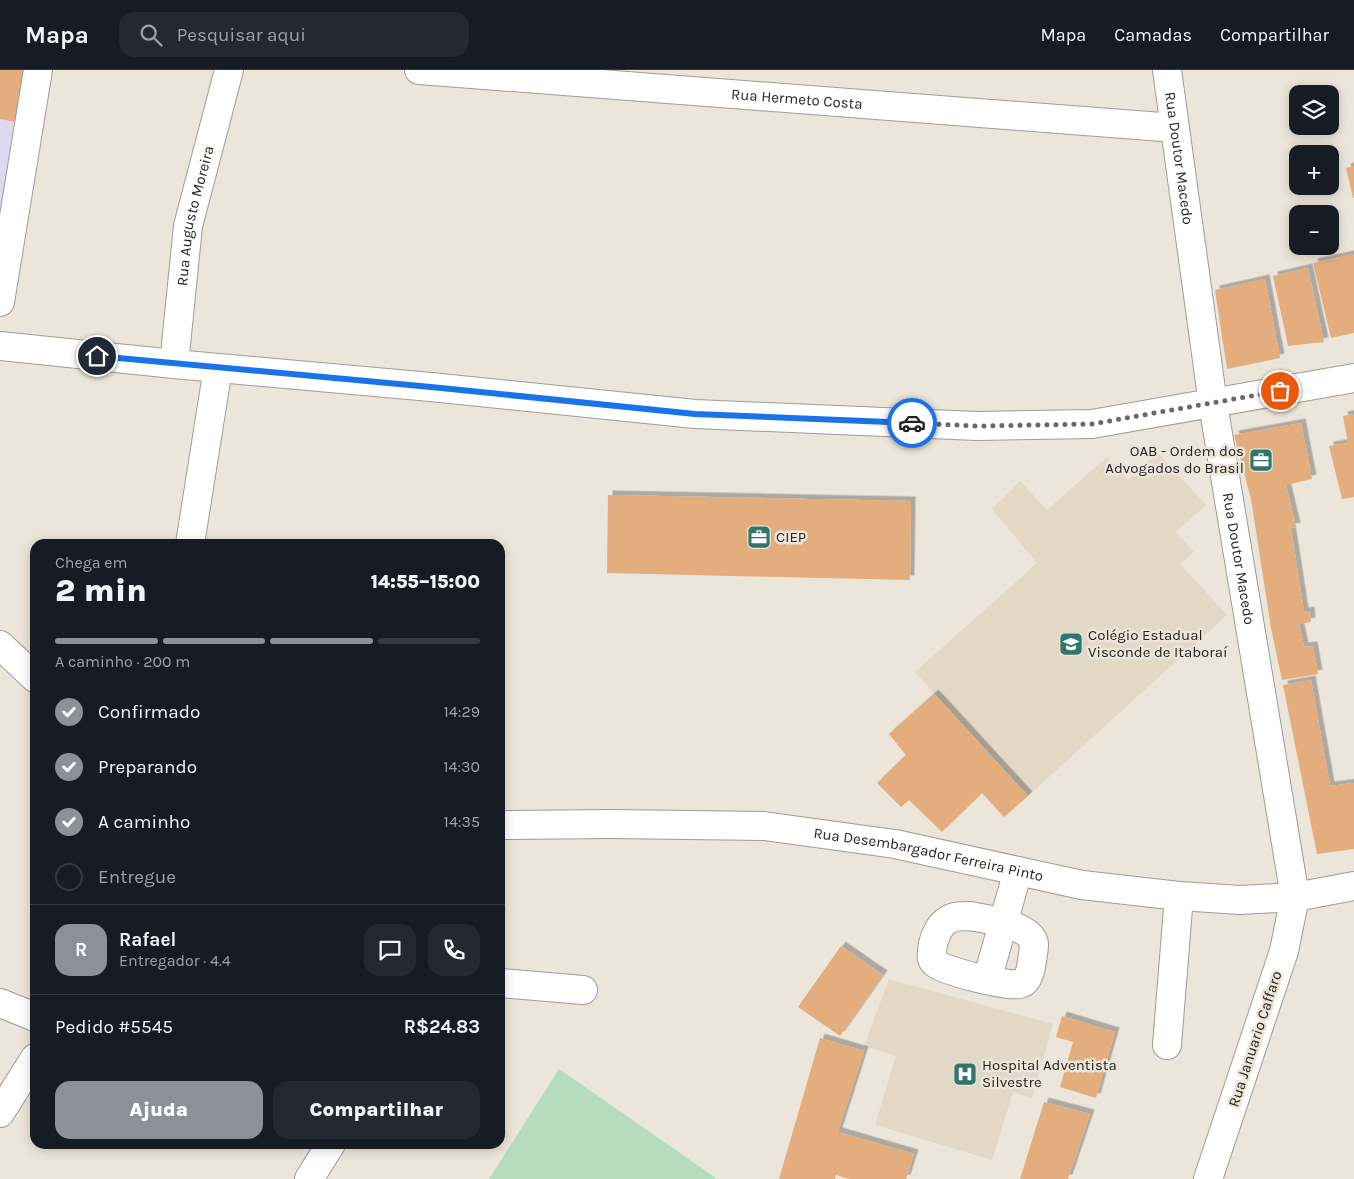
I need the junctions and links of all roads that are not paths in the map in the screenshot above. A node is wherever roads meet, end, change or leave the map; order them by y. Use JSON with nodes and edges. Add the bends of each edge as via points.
{"nodes":[{"id":1,"x":38,"y":70,"type":"edge"},
{"id":2,"x":229,"y":70,"type":"edge"},
{"id":3,"x":419,"y":70,"type":"edge"},
{"id":4,"x":1167,"y":70,"type":"edge"},
{"id":5,"x":1175,"y":128,"type":"junction"},
{"id":6,"x":0,"y":302,"type":"edge"},
{"id":7,"x":0,"y":346,"type":"edge"},
{"id":8,"x":174,"y":364,"type":"junction"},
{"id":9,"x":218,"y":368,"type":"junction"},
{"id":10,"x":1354,"y":378,"type":"edge"},
{"id":11,"x":1213,"y":404,"type":"junction"},
{"id":12,"x":191,"y":539,"type":"edge"},
{"id":13,"x":0,"y":645,"type":"edge"},
{"id":14,"x":30,"y":673,"type":"edge"},
{"id":15,"x":505,"y":825,"type":"edge"},
{"id":16,"x":1018,"y":871,"type":"junction"},
{"id":17,"x":1354,"y":886,"type":"edge"},
{"id":18,"x":1179,"y":896,"type":"junction"},
{"id":19,"x":1294,"y":896,"type":"junction"},
{"id":20,"x":1003,"y":923,"type":"junction"},
{"id":21,"x":987,"y":980,"type":"junction"},
{"id":22,"x":505,"y":983,"type":"edge"},
{"id":23,"x":583,"y":990,"type":"dead end"},
{"id":24,"x":0,"y":1002,"type":"edge"},
{"id":25,"x":30,"y":1014,"type":"edge"},
{"id":26,"x":1167,"y":1045,"type":"dead end"},
{"id":27,"x":30,"y":1066,"type":"edge"},
{"id":28,"x":0,"y":1112,"type":"edge"},
{"id":29,"x":328,"y":1149,"type":"edge"},
{"id":30,"x":308,"y":1179,"type":"edge"},
{"id":31,"x":1208,"y":1179,"type":"edge"}],
"edges":[{"from":1,"to":6,"type":"street"},
{"from":2,"to":8,"type":"street","name":"Rua Augusto Moreira","via":[[188,226]]},
{"from":3,"to":5,"type":"street","name":"Rua Hermeto Costa"},
{"from":4,"to":5,"type":"street","name":"Rua Doutor Macedo"},
{"from":5,"to":11,"type":"street","name":"Rua Doutor Macedo"},
{"from":7,"to":8,"type":"street"},
{"from":8,"to":9,"type":"street"},
{"from":9,"to":11,"type":"street","via":[[695,414],[977,426],[1092,424]]},
{"from":9,"to":12,"type":"street"},
{"from":10,"to":11,"type":"street"},
{"from":11,"to":19,"type":"street","name":"Rua Doutor Macedo"},
{"from":13,"to":14,"type":"street"},
{"from":15,"to":16,"type":"street","name":"Rua Desembargador Ferreira Pinto","via":[[764,826],[895,844]]},
{"from":16,"to":18,"type":"street","name":"Rua Desembargador Ferreira Pinto","via":[[1082,885]]},
{"from":16,"to":20,"type":"street"},
{"from":17,"to":19,"type":"street","name":"Rua Desembargador Ferreira Pinto"},
{"from":18,"to":19,"type":"street","name":"Rua Desembargador Ferreira Pinto","via":[[1240,900]]},
{"from":18,"to":26,"type":"street"},
{"from":19,"to":31,"type":"street","name":"Rua Januario Caffaro","via":[[1284,951]]},
{"from":20,"to":21,"type":"street"},
{"from":20,"to":21,"type":"street","via":[[1031,936],[1034,943],[1030,971],[1021,984]]},
{"from":20,"to":21,"type":"street","via":[[970,916],[948,919],[932,945],[934,963]]},
{"from":22,"to":23,"type":"street"},
{"from":24,"to":25,"type":"street"},
{"from":27,"to":28,"type":"street"},
{"from":29,"to":30,"type":"street"}]}
